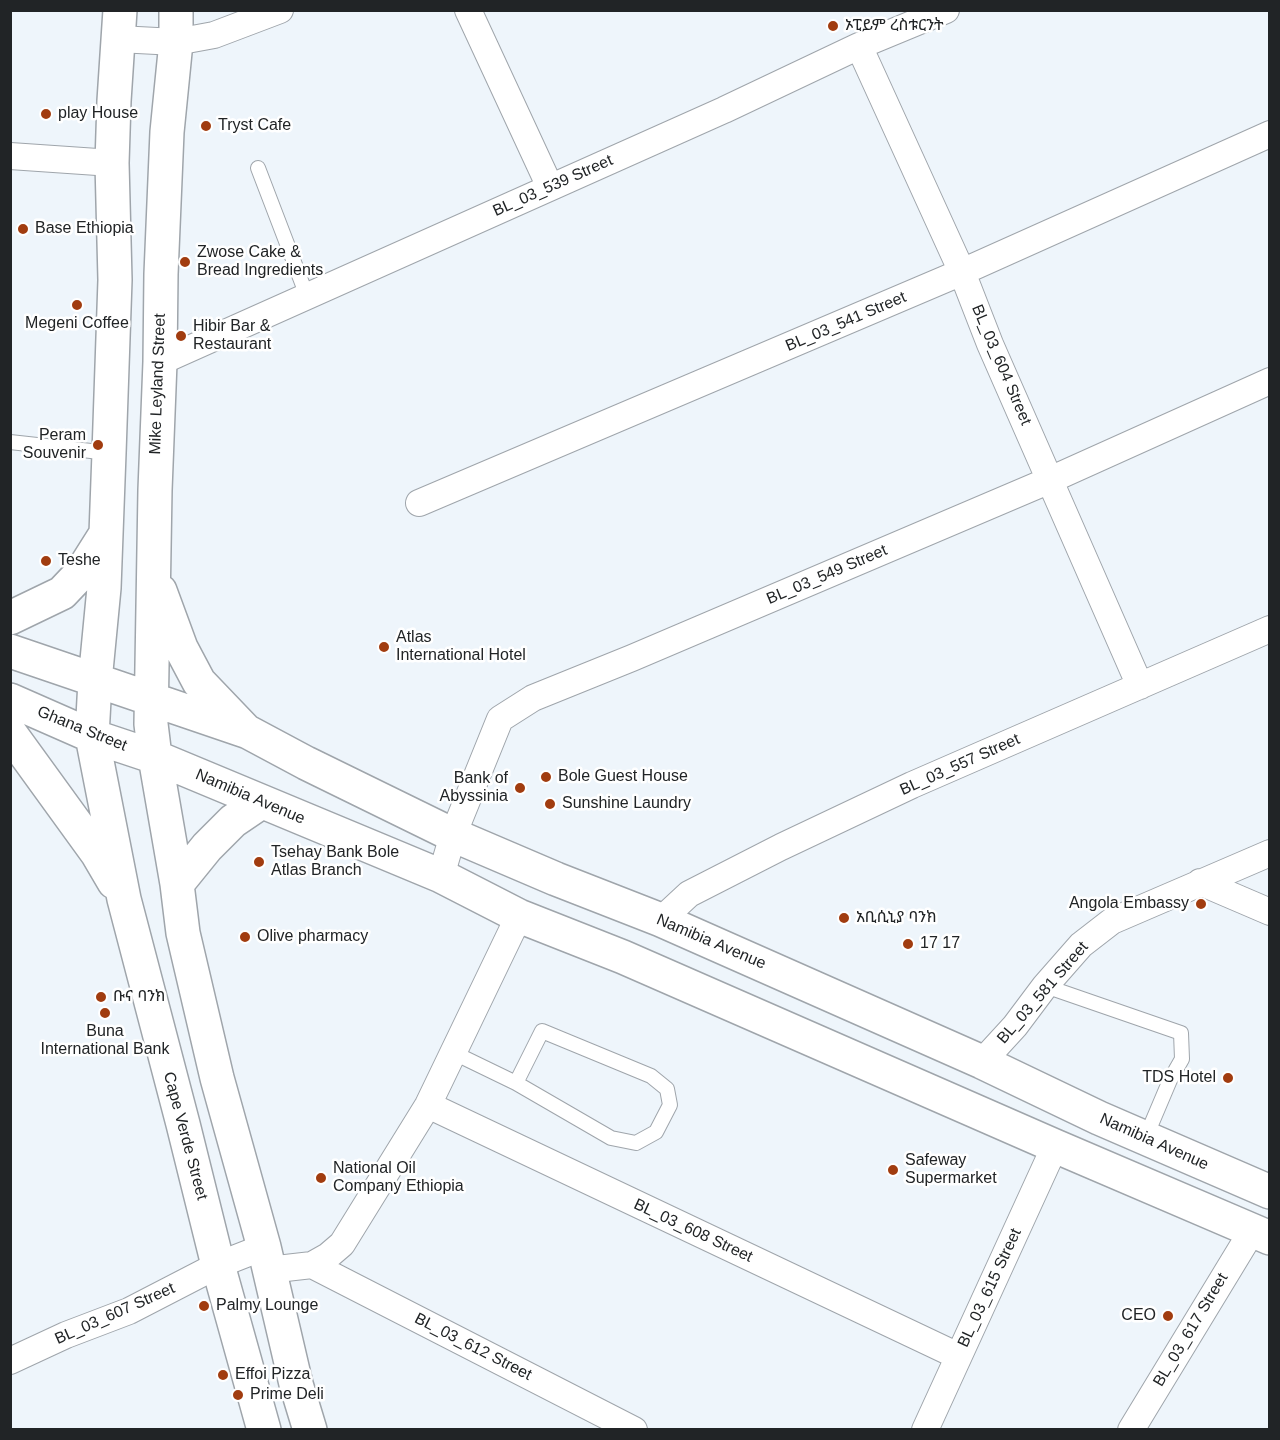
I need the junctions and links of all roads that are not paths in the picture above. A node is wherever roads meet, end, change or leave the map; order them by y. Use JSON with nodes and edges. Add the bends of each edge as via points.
{"nodes":[{"id":1,"x":280,"y":10,"type":"edge"},
{"id":2,"x":468,"y":10,"type":"edge"},
{"id":3,"x":946,"y":10,"type":"edge"},
{"id":4,"x":119,"y":25,"type":"edge"},
{"id":5,"x":176,"y":26,"type":"edge"},
{"id":6,"x":859,"y":46,"type":"junction"},
{"id":7,"x":1269,"y":134,"type":"edge"},
{"id":8,"x":10,"y":156,"type":"edge"},
{"id":9,"x":112,"y":163,"type":"junction"},
{"id":10,"x":258,"y":168,"type":"dead end"},
{"id":11,"x":550,"y":187,"type":"junction"},
{"id":12,"x":962,"y":272,"type":"junction"},
{"id":13,"x":307,"y":296,"type":"junction"},
{"id":14,"x":160,"y":362,"type":"junction"},
{"id":15,"x":1269,"y":381,"type":"edge"},
{"id":16,"x":10,"y":442,"type":"edge"},
{"id":17,"x":109,"y":453,"type":"junction"},
{"id":18,"x":1050,"y":480,"type":"junction"},
{"id":19,"x":418,"y":502,"type":"dead end"},
{"id":20,"x":105,"y":535,"type":"junction"},
{"id":21,"x":154,"y":573,"type":"junction"},
{"id":22,"x":10,"y":618,"type":"edge"},
{"id":23,"x":1269,"y":629,"type":"edge"},
{"id":24,"x":10,"y":651,"type":"edge"},
{"id":25,"x":94,"y":681,"type":"junction"},
{"id":26,"x":1140,"y":686,"type":"junction"},
{"id":27,"x":150,"y":699,"type":"junction"},
{"id":28,"x":10,"y":700,"type":"edge"},
{"id":29,"x":248,"y":732,"type":"junction"},
{"id":30,"x":10,"y":733,"type":"edge"},
{"id":31,"x":92,"y":736,"type":"junction"},
{"id":32,"x":155,"y":757,"type":"junction"},
{"id":33,"x":261,"y":802,"type":"junction"},
{"id":34,"x":453,"y":835,"type":"junction"},
{"id":35,"x":1269,"y":853,"type":"edge"},
{"id":36,"x":441,"y":876,"type":"junction"},
{"id":37,"x":1200,"y":882,"type":"junction"},
{"id":38,"x":177,"y":884,"type":"junction"},
{"id":39,"x":124,"y":899,"type":"junction"},
{"id":40,"x":1269,"y":912,"type":"edge"},
{"id":41,"x":519,"y":916,"type":"junction"},
{"id":42,"x":661,"y":920,"type":"junction"},
{"id":43,"x":1045,"y":986,"type":"junction"},
{"id":44,"x":452,"y":1052,"type":"junction"},
{"id":45,"x":982,"y":1062,"type":"junction"},
{"id":46,"x":516,"y":1083,"type":"junction"},
{"id":47,"x":428,"y":1105,"type":"junction"},
{"id":48,"x":1145,"y":1139,"type":"junction"},
{"id":49,"x":1055,"y":1146,"type":"junction"},
{"id":50,"x":1269,"y":1192,"type":"edge"},
{"id":51,"x":1261,"y":1234,"type":"edge"},
{"id":52,"x":266,"y":1259,"type":"junction"},
{"id":53,"x":218,"y":1265,"type":"junction"},
{"id":54,"x":312,"y":1265,"type":"junction"},
{"id":55,"x":958,"y":1356,"type":"junction"},
{"id":56,"x":10,"y":1361,"type":"edge"},
{"id":57,"x":1133,"y":1429,"type":"edge"},
{"id":58,"x":264,"y":1430,"type":"edge"},
{"id":59,"x":310,"y":1430,"type":"edge"},
{"id":60,"x":634,"y":1430,"type":"edge"},
{"id":61,"x":925,"y":1430,"type":"edge"}],
"edges":[{"from":1,"to":5,"type":"street","via":[[214,35]]},
{"from":2,"to":11,"type":"street"},
{"from":3,"to":6,"type":"street","name":"BL_03_539 Street"},
{"from":4,"to":5,"type":"street"},
{"from":4,"to":9,"type":"main road"},
{"from":5,"to":14,"type":"main road","name":"Mike Leyland Street","via":[[167,132]]},
{"from":6,"to":11,"type":"street","name":"BL_03_539 Street"},
{"from":6,"to":12,"type":"street","name":"BL_03_604 Street"},
{"from":7,"to":12,"type":"street","name":"BL_03_541 Street"},
{"from":8,"to":9,"type":"street"},
{"from":9,"to":17,"type":"main road","via":[[115,280]]},
{"from":10,"to":13,"type":"lane"},
{"from":11,"to":13,"type":"street","name":"BL_03_539 Street"},
{"from":12,"to":18,"type":"street","name":"BL_03_604 Street"},
{"from":12,"to":19,"type":"street","name":"BL_03_541 Street"},
{"from":13,"to":14,"type":"street","name":"BL_03_539 Street"},
{"from":14,"to":21,"type":"main road","name":"Mike Leyland Street"},
{"from":15,"to":18,"type":"street","name":"BL_03_549 Street"},
{"from":16,"to":17,"type":"lane"},
{"from":17,"to":20,"type":"main road"},
{"from":18,"to":26,"type":"street","name":"BL_03_604 Street"},
{"from":18,"to":34,"type":"street","name":"BL_03_549 Street","via":[[533,698],[500,719]]},
{"from":20,"to":22,"type":"main road","via":[[81,573],[62,593]]},
{"from":20,"to":25,"type":"main road"},
{"from":21,"to":27,"type":"main road","name":"Mike Leyland Street"},
{"from":21,"to":29,"type":"main road","via":[[181,648],[199,681]]},
{"from":23,"to":26,"type":"street","name":"BL_03_557 Street"},
{"from":24,"to":25,"type":"main road"},
{"from":25,"to":27,"type":"main road"},
{"from":25,"to":31,"type":"main road","name":"Cape Verde Street"},
{"from":26,"to":42,"type":"street","name":"BL_03_557 Street","via":[[781,847],[689,894]]},
{"from":27,"to":29,"type":"main road","name":"Namibia Avenue"},
{"from":27,"to":32,"type":"main road","name":"Mike Leyland Street"},
{"from":28,"to":31,"type":"main road","name":"Ghana Street"},
{"from":29,"to":34,"type":"main road","name":"Namibia Avenue"},
{"from":30,"to":39,"type":"main road"},
{"from":31,"to":32,"type":"main road","name":"Ghana Street"},
{"from":31,"to":39,"type":"main road","name":"Cape Verde Street"},
{"from":32,"to":33,"type":"main road","name":"Namibia Avenue"},
{"from":32,"to":38,"type":"main road"},
{"from":33,"to":36,"type":"main road","name":"Namibia Avenue"},
{"from":33,"to":38,"type":"main road","via":[[233,821]]},
{"from":34,"to":36,"type":"street","name":"BL_03_549 Street"},
{"from":34,"to":42,"type":"main road","name":"Namibia Avenue"},
{"from":35,"to":37,"type":"street","name":"BL_03_581 Street"},
{"from":36,"to":41,"type":"main road","name":"Namibia Avenue"},
{"from":37,"to":40,"type":"street"},
{"from":37,"to":43,"type":"street","name":"BL_03_581 Street","via":[[1112,921],[1081,945]]},
{"from":38,"to":52,"type":"main road","via":[[183,933],[203,1019]]},
{"from":39,"to":53,"type":"main road","name":"Cape Verde Street"},
{"from":41,"to":44,"type":"street"},
{"from":41,"to":49,"type":"main road","name":"Namibia Avenue","via":[[623,957]]},
{"from":42,"to":45,"type":"main road","name":"Namibia Avenue"},
{"from":43,"to":45,"type":"street","name":"BL_03_581 Street"},
{"from":43,"to":48,"type":"lane","via":[[1181,1033],[1182,1059]]},
{"from":44,"to":46,"type":"lane"},
{"from":44,"to":47,"type":"street"},
{"from":45,"to":48,"type":"main road","name":"Namibia Avenue"},
{"from":46,"to":46,"type":"lane","via":[[611,1138],[636,1143],[656,1132],[670,1105],[667,1089],[651,1076],[542,1031]]},
{"from":47,"to":54,"type":"street","via":[[342,1244]]},
{"from":47,"to":55,"type":"street","name":"BL_03_608 Street"},
{"from":48,"to":50,"type":"main road","name":"Namibia Avenue"},
{"from":49,"to":51,"type":"main road","name":"Namibia Avenue"},
{"from":49,"to":55,"type":"street","name":"BL_03_615 Street"},
{"from":51,"to":57,"type":"street","name":"BL_03_617 Street"},
{"from":52,"to":53,"type":"street","name":"BL_03_607 Street"},
{"from":52,"to":54,"type":"street","name":"BL_03_607 Street"},
{"from":52,"to":59,"type":"main road"},
{"from":53,"to":56,"type":"street","name":"BL_03_607 Street","via":[[129,1311]]},
{"from":53,"to":58,"type":"main road","name":"Cape Verde Street"},
{"from":54,"to":60,"type":"street","name":"BL_03_612 Street"},
{"from":55,"to":61,"type":"street","name":"BL_03_615 Street"}]}
